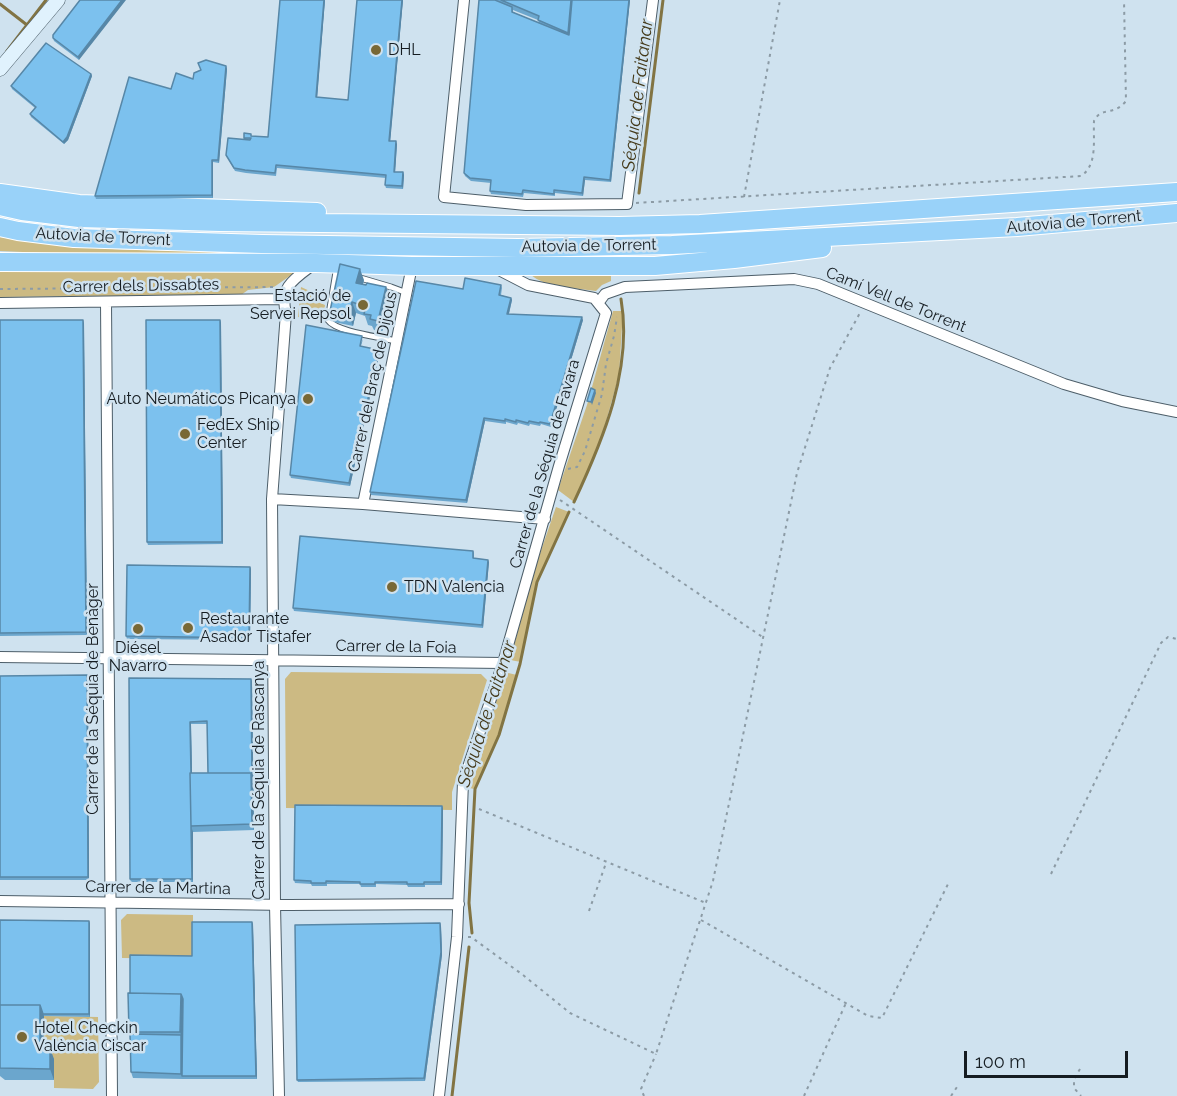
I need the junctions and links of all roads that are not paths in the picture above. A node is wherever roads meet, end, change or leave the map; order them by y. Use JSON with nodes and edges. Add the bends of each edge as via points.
{"nodes":[{"id":1,"x":58,"y":0,"type":"edge"},
{"id":2,"x":464,"y":0,"type":"edge"},
{"id":3,"x":653,"y":0,"type":"edge"},
{"id":4,"x":0,"y":69,"type":"edge"},
{"id":5,"x":1177,"y":192,"type":"edge"},
{"id":6,"x":0,"y":193,"type":"edge"},
{"id":7,"x":0,"y":206,"type":"edge"},
{"id":8,"x":1177,"y":213,"type":"edge"},
{"id":9,"x":501,"y":226,"type":"junction"},
{"id":10,"x":0,"y":227,"type":"edge"},
{"id":11,"x":1017,"y":227,"type":"junction"},
{"id":12,"x":0,"y":262,"type":"edge"},
{"id":13,"x":317,"y":263,"type":"junction"},
{"id":14,"x":489,"y":265,"type":"junction"},
{"id":15,"x":412,"y":266,"type":"junction"},
{"id":16,"x":336,"y":272,"type":"junction"},
{"id":17,"x":344,"y":274,"type":"edge"},
{"id":18,"x":352,"y":276,"type":"edge"},
{"id":19,"x":407,"y":294,"type":"junction"},
{"id":20,"x":282,"y":299,"type":"junction"},
{"id":21,"x":106,"y":302,"type":"junction"},
{"id":22,"x":599,"y":302,"type":"junction"},
{"id":23,"x":0,"y":303,"type":"edge"},
{"id":24,"x":397,"y":341,"type":"junction"},
{"id":25,"x":1177,"y":411,"type":"edge"},
{"id":26,"x":272,"y":499,"type":"junction"},
{"id":27,"x":363,"y":504,"type":"junction"},
{"id":28,"x":545,"y":519,"type":"junction"},
{"id":29,"x":0,"y":657,"type":"edge"},
{"id":30,"x":108,"y":658,"type":"junction"},
{"id":31,"x":273,"y":660,"type":"junction"},
{"id":32,"x":503,"y":663,"type":"junction"},
{"id":33,"x":0,"y":902,"type":"edge"},
{"id":34,"x":109,"y":903,"type":"junction"},
{"id":35,"x":459,"y":904,"type":"junction"},
{"id":36,"x":275,"y":905,"type":"junction"},
{"id":37,"x":112,"y":1096,"type":"edge"},
{"id":38,"x":279,"y":1096,"type":"edge"},
{"id":39,"x":439,"y":1096,"type":"edge"}],
"edges":[{"from":1,"to":4,"type":"street"},
{"from":2,"to":3,"type":"street","via":[[444,197],[526,205],[627,204]]},
{"from":5,"to":9,"type":"highway","name":"Autovia de Torrent","via":[[700,224]]},
{"from":6,"to":9,"type":"highway","via":[[79,204],[287,210]]},
{"from":7,"to":9,"type":"highway","name":"Autovia de Torrent","via":[[79,218]]},
{"from":8,"to":11,"type":"highway","name":"Autovia de Torrent"},
{"from":10,"to":11,"type":"highway","name":"Autovia de Torrent","via":[[74,238],[518,248],[672,245]]},
{"from":11,"to":14,"type":"highway","via":[[655,266]]},
{"from":12,"to":13,"type":"highway"},
{"from":13,"to":15,"type":"highway"},
{"from":13,"to":16,"type":"lane"},
{"from":13,"to":20,"type":"street","via":[[288,286]]},
{"from":14,"to":15,"type":"highway"},
{"from":14,"to":22,"type":"street","via":[[528,285]]},
{"from":15,"to":19,"type":"street","name":"Carrer del Braç de Dijous"},
{"from":16,"to":17,"type":"lane"},
{"from":16,"to":24,"type":"lane","via":[[330,323]]},
{"from":18,"to":19,"type":"lane"},
{"from":19,"to":24,"type":"street","name":"Carrer del Braç de Dijous"},
{"from":20,"to":21,"type":"street","name":"Carrer dels Dissabtes"},
{"from":20,"to":26,"type":"street","name":"Carrer de la Séquia de Rascanya","via":[[286,313]]},
{"from":21,"to":23,"type":"street","name":"Carrer dels Dissabtes"},
{"from":21,"to":30,"type":"street","name":"Carrer de la Séquia de Benàger"},
{"from":22,"to":25,"type":"street","name":"Camí Vell de Torrent","via":[[606,294],[626,287],[794,279],[866,303],[1065,384],[1122,401]]},
{"from":22,"to":28,"type":"street","name":"Carrer de la Séquia de Favara","via":[[606,313]]},
{"from":24,"to":27,"type":"street","name":"Carrer del Braç de Dijous"},
{"from":26,"to":27,"type":"street"},
{"from":26,"to":31,"type":"street","name":"Carrer de la Séquia de Rascanya"},
{"from":27,"to":28,"type":"street"},
{"from":28,"to":32,"type":"street","name":"Carrer de la Séquia de Favara"},
{"from":29,"to":30,"type":"street","name":"Carrer de la Foia"},
{"from":30,"to":31,"type":"street","name":"Carrer de la Foia"},
{"from":30,"to":34,"type":"street","name":"Carrer de la Séquia de Benàger"},
{"from":31,"to":32,"type":"street","name":"Carrer de la Foia"},
{"from":31,"to":36,"type":"street","name":"Carrer de la Séquia de Rascanya"},
{"from":32,"to":35,"type":"street","name":"Carrer de la Séquia de Favara","via":[[463,782]]},
{"from":33,"to":34,"type":"street","name":"Carrer de la Martina"},
{"from":34,"to":36,"type":"street","name":"Carrer de la Martina"},
{"from":34,"to":37,"type":"street","name":"Carrer de la Séquia de Benàger"},
{"from":35,"to":36,"type":"street","name":"Carrer de la Martina"},
{"from":35,"to":39,"type":"street","name":"Carrer de la Séquia de Favara"},
{"from":36,"to":38,"type":"street","name":"Carrer de la Séquia de Rascanya"}]}
